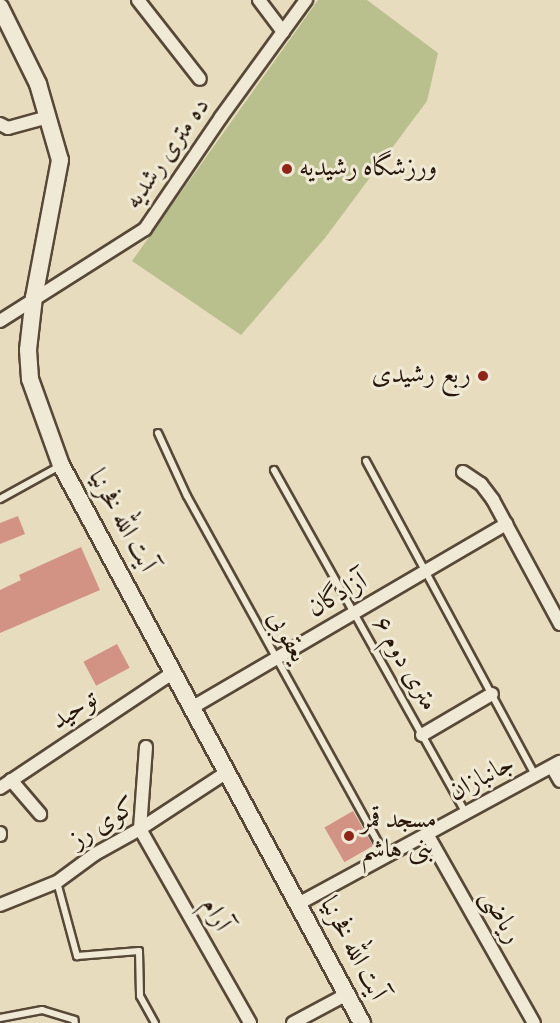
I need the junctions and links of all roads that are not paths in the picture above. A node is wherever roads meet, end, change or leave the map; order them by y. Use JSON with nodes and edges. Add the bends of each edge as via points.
{"nodes":[{"id":1,"x":138,"y":0,"type":"edge"},
{"id":2,"x":259,"y":0,"type":"edge"},
{"id":3,"x":306,"y":0,"type":"edge"},
{"id":4,"x":0,"y":7,"type":"edge"},
{"id":5,"x":283,"y":32,"type":"junction"},
{"id":6,"x":200,"y":79,"type":"dead end"},
{"id":7,"x":48,"y":117,"type":"junction"},
{"id":8,"x":0,"y":124,"type":"edge"},
{"id":9,"x":34,"y":297,"type":"junction"},
{"id":10,"x":1,"y":318,"type":"edge"},
{"id":11,"x":158,"y":433,"type":"dead end"},
{"id":12,"x":366,"y":461,"type":"dead end"},
{"id":13,"x":61,"y":465,"type":"junction"},
{"id":14,"x":274,"y":470,"type":"dead end"},
{"id":15,"x":463,"y":472,"type":"dead end"},
{"id":16,"x":0,"y":499,"type":"edge"},
{"id":17,"x":506,"y":524,"type":"junction"},
{"id":18,"x":425,"y":571,"type":"junction"},
{"id":19,"x":353,"y":613,"type":"junction"},
{"id":20,"x":560,"y":624,"type":"edge"},
{"id":21,"x":276,"y":659,"type":"junction"},
{"id":22,"x":174,"y":672,"type":"junction"},
{"id":23,"x":492,"y":694,"type":"junction"},
{"id":24,"x":193,"y":707,"type":"junction"},
{"id":25,"x":422,"y":735,"type":"junction"},
{"id":26,"x":146,"y":747,"type":"dead end"},
{"id":27,"x":556,"y":765,"type":"edge"},
{"id":28,"x":227,"y":772,"type":"junction"},
{"id":29,"x":536,"y":776,"type":"junction"},
{"id":30,"x":12,"y":780,"type":"junction"},
{"id":31,"x":560,"y":781,"type":"edge"},
{"id":32,"x":0,"y":788,"type":"edge"},
{"id":33,"x":466,"y":813,"type":"junction"},
{"id":34,"x":40,"y":814,"type":"dead end"},
{"id":35,"x":140,"y":829,"type":"junction"},
{"id":36,"x":427,"y":834,"type":"junction"},
{"id":37,"x":386,"y":856,"type":"junction"},
{"id":38,"x":57,"y":882,"type":"junction"},
{"id":39,"x":298,"y":904,"type":"junction"},
{"id":40,"x":0,"y":905,"type":"edge"},
{"id":41,"x":347,"y":994,"type":"junction"},
{"id":42,"x":0,"y":1017,"type":"edge"},
{"id":43,"x":75,"y":1023,"type":"edge"},
{"id":44,"x":155,"y":1023,"type":"edge"},
{"id":45,"x":250,"y":1023,"type":"edge"},
{"id":46,"x":293,"y":1023,"type":"edge"},
{"id":47,"x":362,"y":1023,"type":"edge"},
{"id":48,"x":534,"y":1023,"type":"edge"}],
"edges":[{"from":1,"to":6,"type":"street"},
{"from":2,"to":5,"type":"street"},
{"from":3,"to":5,"type":"street","name":"ده متری رشدیه"},
{"from":4,"to":7,"type":"street","name":"آیت الله فخرنیا","via":[[38,84]]},
{"from":5,"to":9,"type":"street","name":"ده متری رشدیه","via":[[145,229]]},
{"from":7,"to":8,"type":"street","via":[[8,128]]},
{"from":7,"to":9,"type":"street","name":"آیت الله فخرنیا","via":[[60,160]]},
{"from":9,"to":10,"type":"street","name":"ده متری رشدیه"},
{"from":9,"to":13,"type":"street","name":"آیت الله فخرنیا","via":[[28,350],[30,379]]},
{"from":11,"to":21,"type":"lane","name":"یعقوبی","via":[[187,496]]},
{"from":12,"to":18,"type":"lane"},
{"from":13,"to":16,"type":"lane"},
{"from":13,"to":22,"type":"street","name":"آیت الله فخرنیا"},
{"from":14,"to":19,"type":"lane","name":"۶ متری دوم"},
{"from":15,"to":17,"type":"street","via":[[481,484]]},
{"from":17,"to":18,"type":"street","name":"آزادگان"},
{"from":17,"to":20,"type":"street"},
{"from":18,"to":19,"type":"street","name":"آزادگان"},
{"from":18,"to":23,"type":"lane"},
{"from":19,"to":21,"type":"street","name":"آزادگان"},
{"from":19,"to":25,"type":"lane","name":"۶ متری دوم"},
{"from":21,"to":24,"type":"street","name":"آزادگان"},
{"from":21,"to":37,"type":"lane","name":"یعقوبی"},
{"from":22,"to":24,"type":"street","name":"آیت الله فخرنیا"},
{"from":22,"to":30,"type":"street","name":"توحید"},
{"from":23,"to":25,"type":"street"},
{"from":23,"to":29,"type":"lane"},
{"from":24,"to":28,"type":"street","name":"آیت الله فخرنیا"},
{"from":25,"to":33,"type":"lane","name":"۶ متری دوم"},
{"from":26,"to":35,"type":"street"},
{"from":27,"to":29,"type":"street","name":"جانبازان"},
{"from":27,"to":31,"type":"street"},
{"from":28,"to":35,"type":"street","name":"کوی رز"},
{"from":28,"to":39,"type":"street","name":"آیت الله فخرنیا"},
{"from":29,"to":33,"type":"street","name":"جانبازان"},
{"from":30,"to":32,"type":"street","name":"توحید"},
{"from":30,"to":34,"type":"street"},
{"from":33,"to":36,"type":"street","name":"جانبازان"},
{"from":35,"to":38,"type":"street","name":"کوی رز","via":[[95,854]]},
{"from":35,"to":45,"type":"street","name":"آرام"},
{"from":36,"to":37,"type":"street","name":"جانبازان"},
{"from":36,"to":48,"type":"street","name":"ریاضی"},
{"from":37,"to":39,"type":"street","name":"جانبازان"},
{"from":38,"to":40,"type":"street","name":"کوی رز"},
{"from":38,"to":44,"type":"lane","via":[[77,956],[139,951],[140,996]]},
{"from":39,"to":41,"type":"street","name":"آیت الله فخرنیا"},
{"from":41,"to":46,"type":"street"},
{"from":41,"to":47,"type":"street","name":"آیت الله فخرنیا"},
{"from":42,"to":43,"type":"lane","via":[[42,1010]]}]}
